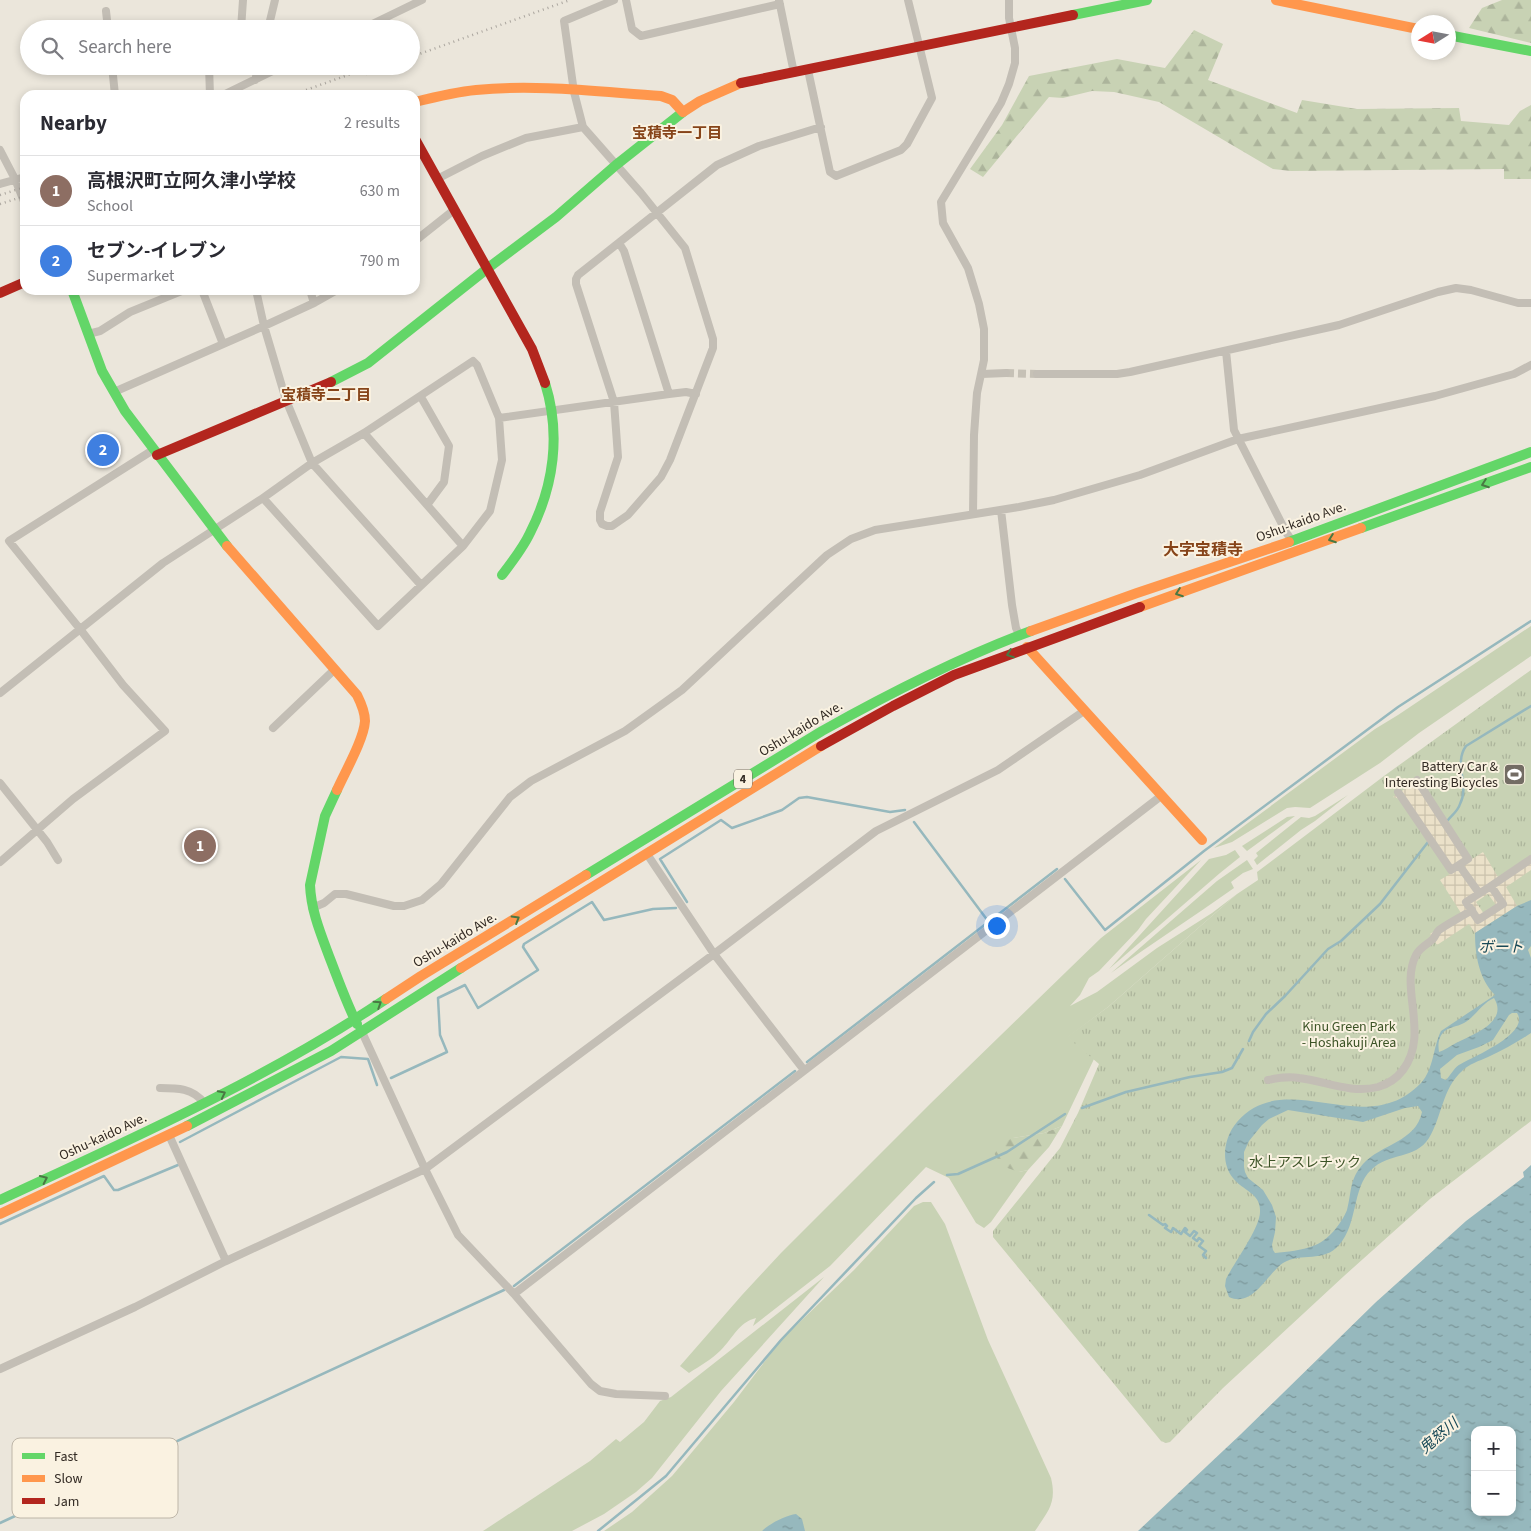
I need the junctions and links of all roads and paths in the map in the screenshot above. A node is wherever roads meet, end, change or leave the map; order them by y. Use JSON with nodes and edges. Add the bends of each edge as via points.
{"nodes":[{"id":1,"x":243,"y":0,"type":"edge"},
{"id":2,"x":275,"y":0,"type":"edge"},
{"id":3,"x":422,"y":0,"type":"edge"},
{"id":4,"x":614,"y":0,"type":"edge"},
{"id":5,"x":626,"y":0,"type":"edge"},
{"id":6,"x":908,"y":0,"type":"edge"},
{"id":7,"x":1009,"y":0,"type":"edge"},
{"id":8,"x":1147,"y":0,"type":"edge"},
{"id":9,"x":1276,"y":0,"type":"edge"},
{"id":10,"x":780,"y":2,"type":"edge"},
{"id":11,"x":106,"y":11,"type":"dead end"},
{"id":12,"x":107,"y":20,"type":"edge"},
{"id":13,"x":242,"y":20,"type":"edge"},
{"id":14,"x":270,"y":20,"type":"edge"},
{"id":15,"x":381,"y":20,"type":"edge"},
{"id":16,"x":1011,"y":28,"type":"junction"},
{"id":17,"x":1411,"y":28,"type":"edge"},
{"id":18,"x":1456,"y":37,"type":"edge"},
{"id":19,"x":919,"y":46,"type":"junction"},
{"id":20,"x":1531,"y":51,"type":"edge"},
{"id":21,"x":808,"y":70,"type":"junction"},
{"id":22,"x":794,"y":73,"type":"junction"},
{"id":23,"x":113,"y":75,"type":"edge"},
{"id":24,"x":209,"y":75,"type":"edge"},
{"id":25,"x":256,"y":75,"type":"edge"},
{"id":26,"x":265,"y":75,"type":"edge"},
{"id":27,"x":255,"y":80,"type":"junction"},
{"id":28,"x":114,"y":90,"type":"edge"},
{"id":29,"x":210,"y":90,"type":"edge"},
{"id":30,"x":233,"y":90,"type":"edge"},
{"id":31,"x":574,"y":92,"type":"junction"},
{"id":32,"x":420,"y":101,"type":"edge"},
{"id":33,"x":683,"y":112,"type":"junction"},
{"id":34,"x":583,"y":127,"type":"junction"},
{"id":35,"x":820,"y":127,"type":"junction"},
{"id":36,"x":420,"y":148,"type":"edge"},
{"id":37,"x":0,"y":150,"type":"edge"},
{"id":38,"x":616,"y":165,"type":"junction"},
{"id":39,"x":20,"y":178,"type":"edge"},
{"id":40,"x":15,"y":179,"type":"junction"},
{"id":41,"x":437,"y":179,"type":"junction"},
{"id":42,"x":0,"y":184,"type":"edge"},
{"id":43,"x":20,"y":192,"type":"edge"},
{"id":44,"x":454,"y":210,"type":"junction"},
{"id":45,"x":656,"y":213,"type":"junction"},
{"id":46,"x":420,"y":237,"type":"edge"},
{"id":47,"x":619,"y":243,"type":"junction"},
{"id":48,"x":488,"y":268,"type":"junction"},
{"id":49,"x":20,"y":284,"type":"edge"},
{"id":50,"x":0,"y":293,"type":"edge"},
{"id":51,"x":74,"y":295,"type":"edge"},
{"id":52,"x":172,"y":295,"type":"edge"},
{"id":53,"x":204,"y":295,"type":"edge"},
{"id":54,"x":257,"y":295,"type":"edge"},
{"id":55,"x":312,"y":295,"type":"edge"},
{"id":56,"x":327,"y":295,"type":"edge"},
{"id":57,"x":314,"y":302,"type":"junction"},
{"id":58,"x":1531,"y":303,"type":"edge"},
{"id":59,"x":264,"y":326,"type":"junction"},
{"id":60,"x":88,"y":334,"type":"junction"},
{"id":61,"x":223,"y":344,"type":"junction"},
{"id":62,"x":1226,"y":351,"type":"junction"},
{"id":63,"x":1531,"y":365,"type":"edge"},
{"id":64,"x":1006,"y":373,"type":"tunnel mouth"},
{"id":65,"x":982,"y":374,"type":"junction"},
{"id":66,"x":1037,"y":374,"type":"tunnel mouth"},
{"id":67,"x":114,"y":392,"type":"junction"},
{"id":68,"x":669,"y":394,"type":"junction"},
{"id":69,"x":696,"y":394,"type":"junction"},
{"id":70,"x":421,"y":397,"type":"junction"},
{"id":71,"x":286,"y":400,"type":"junction"},
{"id":72,"x":614,"y":402,"type":"junction"},
{"id":73,"x":552,"y":411,"type":"junction"},
{"id":74,"x":499,"y":418,"type":"junction"},
{"id":75,"x":364,"y":433,"type":"junction"},
{"id":76,"x":1238,"y":439,"type":"junction"},
{"id":77,"x":1531,"y":452,"type":"edge"},
{"id":78,"x":155,"y":453,"type":"junction"},
{"id":79,"x":312,"y":463,"type":"junction"},
{"id":80,"x":1531,"y":467,"type":"edge"},
{"id":81,"x":263,"y":498,"type":"junction"},
{"id":82,"x":427,"y":505,"type":"junction"},
{"id":83,"x":1001,"y":510,"type":"junction"},
{"id":84,"x":973,"y":514,"type":"junction"},
{"id":85,"x":214,"y":530,"type":"junction"},
{"id":86,"x":1292,"y":541,"type":"junction"},
{"id":87,"x":463,"y":546,"type":"junction"},
{"id":88,"x":502,"y":575,"type":"dead end"},
{"id":89,"x":421,"y":585,"type":"junction"},
{"id":90,"x":80,"y":629,"type":"junction"},
{"id":91,"x":1020,"y":635,"type":"junction"},
{"id":92,"x":1027,"y":647,"type":"junction"},
{"id":93,"x":334,"y":670,"type":"junction"},
{"id":94,"x":0,"y":693,"type":"edge"},
{"id":95,"x":1084,"y":711,"type":"junction"},
{"id":96,"x":273,"y":728,"type":"dead end"},
{"id":97,"x":1417,"y":780,"type":"dead end"},
{"id":98,"x":0,"y":783,"type":"edge"},
{"id":99,"x":1398,"y":792,"type":"dead end"},
{"id":100,"x":1161,"y":796,"type":"junction"},
{"id":101,"x":38,"y":830,"type":"junction"},
{"id":102,"x":1202,"y":840,"type":"dead end"},
{"id":103,"x":647,"y":854,"type":"junction"},
{"id":104,"x":1531,"y":859,"type":"edge"},
{"id":105,"x":58,"y":860,"type":"dead end"},
{"id":106,"x":0,"y":862,"type":"edge"},
{"id":107,"x":1459,"y":864,"type":"junction"},
{"id":108,"x":1491,"y":886,"type":"junction"},
{"id":109,"x":1479,"y":893,"type":"junction"},
{"id":110,"x":312,"y":908,"type":"junction"},
{"id":111,"x":1472,"y":910,"type":"junction"},
{"id":112,"x":714,"y":954,"type":"junction"},
{"id":113,"x":355,"y":1020,"type":"junction"},
{"id":114,"x":362,"y":1032,"type":"junction"},
{"id":115,"x":804,"y":1070,"type":"junction"},
{"id":116,"x":1268,"y":1080,"type":"dead end"},
{"id":117,"x":160,"y":1088,"type":"dead end"},
{"id":118,"x":204,"y":1103,"type":"junction"},
{"id":119,"x":169,"y":1135,"type":"junction"},
{"id":120,"x":425,"y":1169,"type":"junction"},
{"id":121,"x":0,"y":1200,"type":"edge"},
{"id":122,"x":0,"y":1214,"type":"edge"},
{"id":123,"x":226,"y":1261,"type":"junction"},
{"id":124,"x":514,"y":1294,"type":"junction"},
{"id":125,"x":0,"y":1369,"type":"edge"},
{"id":126,"x":665,"y":1396,"type":"dead end"}],
"edges":[{"from":1,"to":13,"type":"street"},
{"from":2,"to":14,"type":"street"},
{"from":3,"to":15,"type":"street"},
{"from":4,"to":31,"type":"street","via":[[564,21]]},
{"from":5,"to":10,"type":"street","via":[[632,29],[641,36]]},
{"from":6,"to":19,"type":"street"},
{"from":7,"to":16,"type":"street"},
{"from":8,"to":16,"type":"main road"},
{"from":9,"to":17,"type":"main road"},
{"from":10,"to":22,"type":"street"},
{"from":11,"to":12,"type":"street"},
{"from":16,"to":19,"type":"main road"},
{"from":16,"to":65,"type":"street","via":[[1016,63],[1010,84],[941,202],[943,223],[966,263],[979,304],[984,329]]},
{"from":18,"to":20,"type":"main road"},
{"from":19,"to":21,"type":"main road"},
{"from":19,"to":35,"type":"street","via":[[932,98],[901,150],[836,176],[830,172]]},
{"from":21,"to":22,"type":"main road"},
{"from":21,"to":35,"type":"street"},
{"from":22,"to":33,"type":"main road","via":[[738,84]]},
{"from":23,"to":28,"type":"street"},
{"from":24,"to":29,"type":"street"},
{"from":25,"to":27,"type":"street"},
{"from":26,"to":27,"type":"street"},
{"from":27,"to":30,"type":"street"},
{"from":31,"to":32,"type":"main road","via":[[494,89]]},
{"from":31,"to":33,"type":"main road","via":[[661,96],[672,100]]},
{"from":31,"to":34,"type":"street"},
{"from":33,"to":38,"type":"main road"},
{"from":34,"to":38,"type":"street"},
{"from":34,"to":41,"type":"street","via":[[526,138]]},
{"from":35,"to":45,"type":"street","via":[[759,146],[717,165]]},
{"from":36,"to":41,"type":"main road"},
{"from":37,"to":40,"type":"street"},
{"from":38,"to":45,"type":"street"},
{"from":38,"to":48,"type":"main road","via":[[556,217]]},
{"from":39,"to":40,"type":"street"},
{"from":40,"to":42,"type":"street"},
{"from":40,"to":43,"type":"street"},
{"from":41,"to":44,"type":"main road"},
{"from":44,"to":46,"type":"street"},
{"from":44,"to":48,"type":"main road"},
{"from":45,"to":47,"type":"street"},
{"from":45,"to":69,"type":"street","via":[[685,248],[713,339],[713,348]]},
{"from":47,"to":68,"type":"street"},
{"from":47,"to":72,"type":"street","via":[[576,279]]},
{"from":48,"to":71,"type":"main road","via":[[368,363]]},
{"from":48,"to":73,"type":"main road","via":[[541,368]]},
{"from":49,"to":50,"type":"main road"},
{"from":51,"to":60,"type":"main road"},
{"from":52,"to":60,"type":"street"},
{"from":53,"to":61,"type":"street"},
{"from":54,"to":59,"type":"street"},
{"from":55,"to":57,"type":"street"},
{"from":56,"to":57,"type":"street"},
{"from":57,"to":59,"type":"street"},
{"from":58,"to":62,"type":"street","via":[[1518,303],[1456,288],[1339,325]]},
{"from":59,"to":61,"type":"street"},
{"from":59,"to":71,"type":"street"},
{"from":60,"to":67,"type":"main road"},
{"from":61,"to":67,"type":"street"},
{"from":62,"to":66,"type":"street","via":[[1117,374]]},
{"from":62,"to":76,"type":"street","via":[[1234,430]]},
{"from":63,"to":76,"type":"street","via":[[1514,374],[1435,396]]},
{"from":64,"to":65,"type":"street"},
{"from":65,"to":84,"type":"street","via":[[974,427]]},
{"from":67,"to":78,"type":"main road"},
{"from":68,"to":69,"type":"street"},
{"from":68,"to":72,"type":"street"},
{"from":69,"to":72,"type":"street","via":[[660,477],[628,515],[607,526],[602,524],[600,512],[618,457]]},
{"from":70,"to":74,"type":"street","via":[[473,361]]},
{"from":70,"to":75,"type":"street"},
{"from":70,"to":82,"type":"street","via":[[449,446],[444,482]]},
{"from":71,"to":78,"type":"main road"},
{"from":71,"to":79,"type":"street"},
{"from":72,"to":73,"type":"street"},
{"from":73,"to":74,"type":"street"},
{"from":73,"to":88,"type":"main road","via":[[555,441],[548,488],[529,535]]},
{"from":74,"to":87,"type":"street","via":[[502,460],[490,511]]},
{"from":75,"to":79,"type":"street"},
{"from":75,"to":82,"type":"street"},
{"from":76,"to":83,"type":"street","via":[[1105,486]]},
{"from":76,"to":86,"type":"street"},
{"from":77,"to":86,"type":"main road","name":"Oshu-kaido Ave.","number":"4"},
{"from":78,"to":85,"type":"main road"},
{"from":78,"to":90,"type":"street","via":[[9,542]]},
{"from":79,"to":81,"type":"street"},
{"from":79,"to":89,"type":"street"},
{"from":80,"to":92,"type":"main road","name":"Oshu-kaido Ave.","number":"4","one_way":true},
{"from":81,"to":85,"type":"street"},
{"from":81,"to":89,"type":"street","via":[[378,626]]},
{"from":82,"to":87,"type":"street"},
{"from":83,"to":84,"type":"street"},
{"from":83,"to":91,"type":"street","via":[[1012,605]]},
{"from":84,"to":110,"type":"street","via":[[875,530],[838,547],[682,690],[625,730],[532,781],[510,798],[441,884],[422,900],[394,906],[335,894]]},
{"from":85,"to":90,"type":"street","via":[[163,564]]},
{"from":85,"to":93,"type":"main road"},
{"from":86,"to":91,"type":"main road","name":"Oshu-kaido Ave.","number":"4"},
{"from":87,"to":89,"type":"street"},
{"from":90,"to":94,"type":"street"},
{"from":90,"to":101,"type":"street","via":[[123,685],[165,731],[73,799]]},
{"from":91,"to":92,"type":"street"},
{"from":113,"to":91,"type":"main road","name":"Oshu-kaido Ave.","number":"4","one_way":true,"via":[[421,976],[822,731],[887,694]]},
{"from":92,"to":95,"type":"main road"},
{"from":92,"to":103,"type":"main road","name":"Oshu-kaido Ave.","number":"4","one_way":true,"via":[[954,675],[893,706],[828,742]]},
{"from":93,"to":96,"type":"street"},
{"from":93,"to":110,"type":"main road","via":[[357,695],[365,721],[360,740],[325,816],[310,884]]},
{"from":95,"to":100,"type":"main road"},
{"from":95,"to":112,"type":"street","via":[[998,770],[876,831]]},
{"from":97,"to":107,"type":"street","via":[[1468,859]]},
{"from":98,"to":101,"type":"street"},
{"from":99,"to":107,"type":"street","via":[[1451,870]]},
{"from":100,"to":102,"type":"main road"},
{"from":100,"to":115,"type":"street"},
{"from":101,"to":105,"type":"street"},
{"from":101,"to":106,"type":"street"},
{"from":103,"to":112,"type":"street"},
{"from":103,"to":114,"type":"main road","name":"Oshu-kaido Ave.","number":"4"},
{"from":104,"to":108,"type":"street"},
{"from":107,"to":109,"type":"street"},
{"from":108,"to":109,"type":"street"},
{"from":108,"to":111,"type":"street","via":[[1503,904],[1478,920]]},
{"from":109,"to":111,"type":"street","via":[[1466,902]]},
{"from":110,"to":113,"type":"main road"},
{"from":111,"to":116,"type":"street","via":[[1438,931],[1416,954],[1412,984],[1414,1042],[1408,1062],[1399,1075],[1384,1085],[1363,1089],[1295,1077]]},
{"from":112,"to":115,"type":"street"},
{"from":112,"to":120,"type":"street"},
{"from":113,"to":114,"type":"main road"},
{"from":118,"to":113,"type":"main road","name":"Oshu-kaido Ave.","number":"4","one_way":true},
{"from":114,"to":119,"type":"main road","name":"Oshu-kaido Ave.","number":"4"},
{"from":114,"to":120,"type":"street"},
{"from":115,"to":124,"type":"street"},
{"from":117,"to":118,"type":"street","via":[[187,1090],[198,1095]]},
{"from":121,"to":118,"type":"main road","name":"Oshu-kaido Ave.","number":"4","one_way":true},
{"from":119,"to":122,"type":"main road","name":"Oshu-kaido Ave.","number":"4"},
{"from":119,"to":123,"type":"street"},
{"from":120,"to":123,"type":"street"},
{"from":120,"to":124,"type":"street","via":[[458,1235]]},
{"from":123,"to":125,"type":"street"},
{"from":124,"to":126,"type":"street","via":[[590,1384],[600,1391]]}]}
